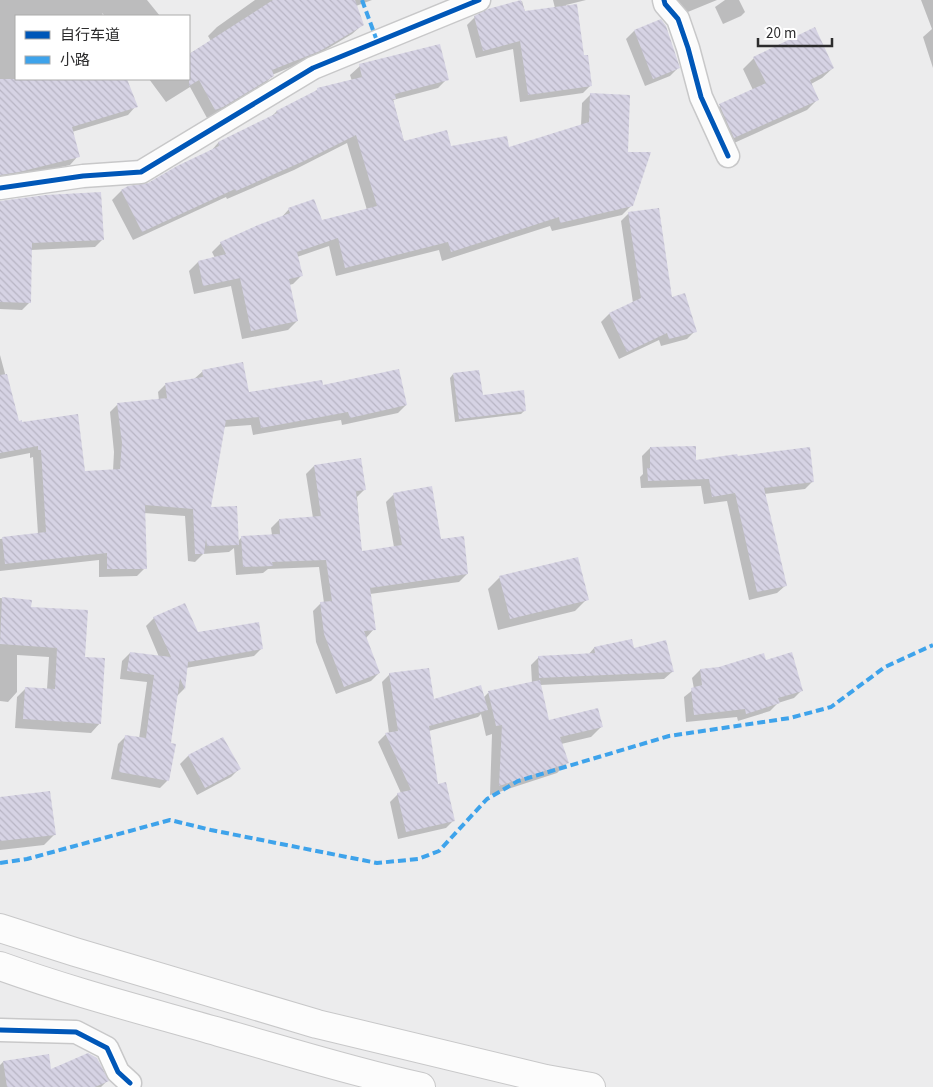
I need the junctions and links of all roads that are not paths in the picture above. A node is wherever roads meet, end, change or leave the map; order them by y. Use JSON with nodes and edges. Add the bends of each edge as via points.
{"nodes":[{"id":1,"x":479,"y":0,"type":"edge"},
{"id":2,"x":664,"y":0,"type":"edge"},
{"id":3,"x":728,"y":156,"type":"dead end"},
{"id":4,"x":0,"y":188,"type":"edge"},
{"id":5,"x":0,"y":928,"type":"edge"},
{"id":6,"x":0,"y":966,"type":"edge"},
{"id":7,"x":0,"y":1030,"type":"edge"},
{"id":8,"x":130,"y":1083,"type":"dead end"},
{"id":9,"x":421,"y":1087,"type":"edge"},
{"id":10,"x":591,"y":1087,"type":"edge"}],
"edges":[{"from":1,"to":4,"type":"street","via":[[313,68],[141,172],[83,176]]},
{"from":2,"to":3,"type":"street","via":[[678,19],[700,96]]},
{"from":5,"to":10,"type":"main road","via":[[317,1024],[546,1080]]},
{"from":6,"to":9,"type":"main road","via":[[177,1020]]},
{"from":7,"to":8,"type":"street","via":[[76,1032],[107,1048],[118,1072]]}]}
